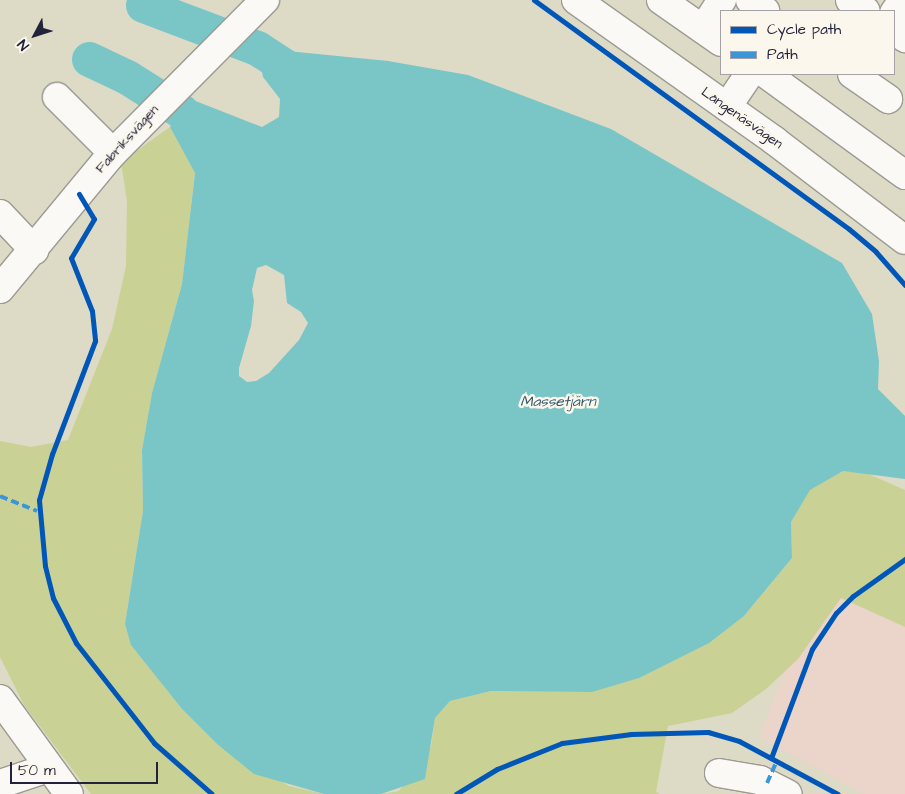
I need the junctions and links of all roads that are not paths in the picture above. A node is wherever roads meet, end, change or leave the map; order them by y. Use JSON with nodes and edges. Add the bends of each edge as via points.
{"nodes":[{"id":1,"x":265,"y":0,"type":"edge"},
{"id":2,"x":576,"y":0,"type":"edge"},
{"id":3,"x":661,"y":0,"type":"edge"},
{"id":4,"x":722,"y":0,"type":"edge"},
{"id":5,"x":750,"y":0,"type":"edge"},
{"id":6,"x":850,"y":0,"type":"edge"},
{"id":7,"x":902,"y":0,"type":"edge"},
{"id":8,"x":764,"y":10,"type":"edge"},
{"id":9,"x":865,"y":10,"type":"edge"},
{"id":10,"x":895,"y":11,"type":"edge"},
{"id":11,"x":712,"y":36,"type":"edge"},
{"id":12,"x":748,"y":75,"type":"edge"},
{"id":13,"x":767,"y":75,"type":"edge"},
{"id":14,"x":853,"y":75,"type":"edge"},
{"id":15,"x":57,"y":97,"type":"dead end"},
{"id":16,"x":888,"y":99,"type":"dead end"},
{"id":17,"x":727,"y":107,"type":"junction"},
{"id":18,"x":113,"y":153,"type":"junction"},
{"id":19,"x":905,"y":174,"type":"edge"},
{"id":20,"x":0,"y":214,"type":"edge"},
{"id":21,"x":905,"y":240,"type":"edge"},
{"id":22,"x":34,"y":250,"type":"junction"},
{"id":23,"x":0,"y":289,"type":"edge"},
{"id":24,"x":0,"y":699,"type":"edge"},
{"id":25,"x":48,"y":768,"type":"junction"},
{"id":26,"x":719,"y":773,"type":"dead end"},
{"id":27,"x":0,"y":784,"type":"edge"},
{"id":28,"x":68,"y":794,"type":"edge"},
{"id":29,"x":788,"y":794,"type":"edge"}],
"edges":[{"from":1,"to":18,"type":"street","name":"Fabriksvägen"},
{"from":2,"to":17,"type":"street","name":"Långenäsvägen"},
{"from":3,"to":11,"type":"street"},
{"from":4,"to":11,"type":"street"},
{"from":5,"to":8,"type":"street"},
{"from":6,"to":9,"type":"street"},
{"from":7,"to":10,"type":"street"},
{"from":12,"to":17,"type":"street"},
{"from":13,"to":19,"type":"street"},
{"from":14,"to":16,"type":"street"},
{"from":15,"to":18,"type":"street"},
{"from":17,"to":21,"type":"street","name":"Långenäsvägen"},
{"from":18,"to":22,"type":"street","name":"Fabriksvägen"},
{"from":20,"to":22,"type":"street"},
{"from":22,"to":23,"type":"street","name":"Fabriksvägen"},
{"from":24,"to":25,"type":"street"},
{"from":25,"to":27,"type":"street"},
{"from":25,"to":28,"type":"street"},
{"from":26,"to":29,"type":"street","via":[[760,780]]}]}
